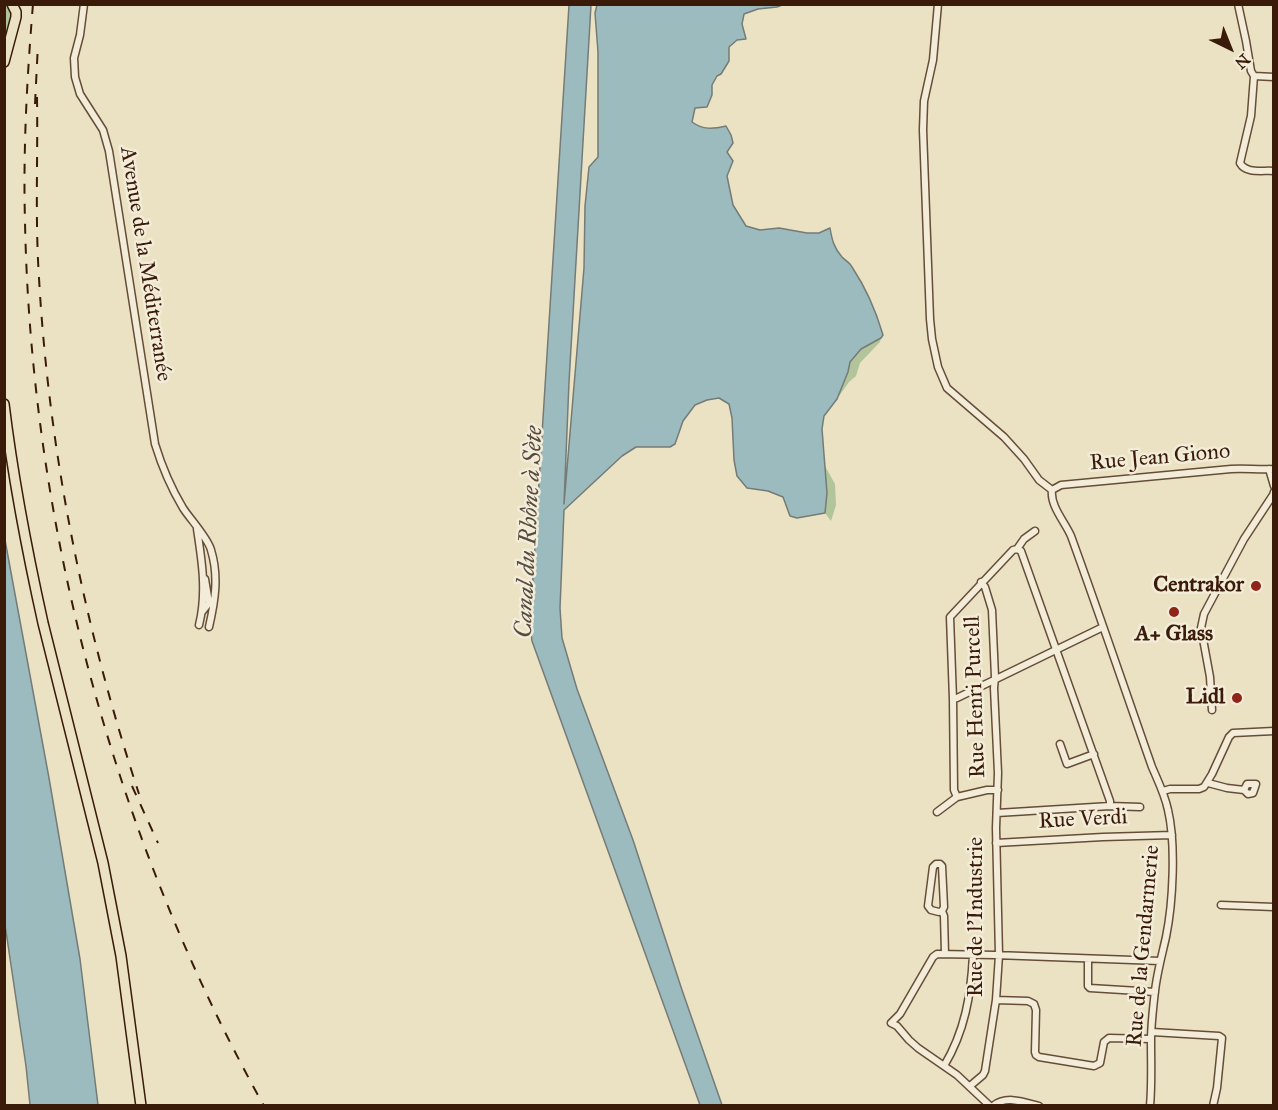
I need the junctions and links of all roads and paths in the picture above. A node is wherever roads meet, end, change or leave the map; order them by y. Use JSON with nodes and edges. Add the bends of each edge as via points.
{"nodes":[{"id":1,"x":12,"y":4,"type":"edge"},
{"id":2,"x":84,"y":4,"type":"edge"},
{"id":3,"x":938,"y":4,"type":"edge"},
{"id":4,"x":1238,"y":4,"type":"edge"},
{"id":5,"x":4,"y":62,"type":"edge"},
{"id":6,"x":1254,"y":76,"type":"junction"},
{"id":7,"x":1274,"y":77,"type":"edge"},
{"id":8,"x":1274,"y":171,"type":"edge"},
{"id":9,"x":4,"y":404,"type":"edge"},
{"id":10,"x":1272,"y":469,"type":"edge"},
{"id":11,"x":1274,"y":486,"type":"edge"},
{"id":12,"x":1052,"y":490,"type":"junction"},
{"id":13,"x":1274,"y":492,"type":"edge"},
{"id":14,"x":197,"y":528,"type":"junction"},
{"id":15,"x":1035,"y":531,"type":"dead end"},
{"id":16,"x":1017,"y":549,"type":"junction"},
{"id":17,"x":204,"y":572,"type":"junction"},
{"id":18,"x":981,"y":582,"type":"junction"},
{"id":19,"x":212,"y":604,"type":"junction"},
{"id":20,"x":202,"y":612,"type":"junction"},
{"id":21,"x":199,"y":625,"type":"dead end"},
{"id":22,"x":209,"y":627,"type":"dead end"},
{"id":23,"x":1103,"y":627,"type":"junction"},
{"id":24,"x":1057,"y":650,"type":"junction"},
{"id":25,"x":996,"y":680,"type":"junction"},
{"id":26,"x":953,"y":699,"type":"junction"},
{"id":27,"x":1212,"y":710,"type":"dead end"},
{"id":28,"x":1274,"y":731,"type":"edge"},
{"id":29,"x":1060,"y":744,"type":"dead end"},
{"id":30,"x":1094,"y":754,"type":"junction"},
{"id":31,"x":1208,"y":783,"type":"junction"},
{"id":32,"x":998,"y":790,"type":"junction"},
{"id":33,"x":1244,"y":790,"type":"dead end"},
{"id":34,"x":1163,"y":791,"type":"junction"},
{"id":35,"x":957,"y":797,"type":"junction"},
{"id":36,"x":1110,"y":806,"type":"junction"},
{"id":37,"x":1140,"y":807,"type":"dead end"},
{"id":38,"x":937,"y":812,"type":"dead end"},
{"id":39,"x":997,"y":813,"type":"junction"},
{"id":40,"x":1172,"y":835,"type":"junction"},
{"id":41,"x":996,"y":843,"type":"junction"},
{"id":42,"x":1221,"y":905,"type":"dead end"},
{"id":43,"x":1274,"y":907,"type":"edge"},
{"id":44,"x":942,"y":911,"type":"junction"},
{"id":45,"x":945,"y":954,"type":"junction"},
{"id":46,"x":973,"y":955,"type":"junction"},
{"id":47,"x":999,"y":955,"type":"junction"},
{"id":48,"x":1088,"y":959,"type":"junction"},
{"id":49,"x":1160,"y":961,"type":"junction"},
{"id":50,"x":1155,"y":992,"type":"junction"},
{"id":51,"x":996,"y":1000,"type":"junction"},
{"id":52,"x":1152,"y":1032,"type":"junction"},
{"id":53,"x":1151,"y":1039,"type":"junction"},
{"id":54,"x":944,"y":1066,"type":"junction"},
{"id":55,"x":970,"y":1086,"type":"junction"},
{"id":56,"x":141,"y":1106,"type":"edge"},
{"id":57,"x":992,"y":1106,"type":"edge"},
{"id":58,"x":1039,"y":1106,"type":"edge"},
{"id":59,"x":1150,"y":1106,"type":"edge"},
{"id":60,"x":1213,"y":1106,"type":"edge"}],
"edges":[{"from":1,"to":5,"type":"main road","via":[[16,17]]},
{"from":2,"to":14,"type":"street","name":"Avenue de la Méditerranée","via":[[74,58],[75,77],[80,94],[103,130],[109,151],[155,444],[165,474]]},
{"from":3,"to":12,"type":"street","via":[[923,130],[930,319],[938,367],[947,388],[1004,437]]},
{"from":4,"to":6,"type":"street"},
{"from":6,"to":7,"type":"street"},
{"from":6,"to":8,"type":"street","via":[[1251,116],[1240,163],[1245,170]]},
{"from":9,"to":56,"type":"main road","via":[[40,614],[103,863],[121,956]]},
{"from":10,"to":11,"type":"street"},
{"from":10,"to":12,"type":"street","name":"Rue Jean Giono","via":[[1231,469],[1061,485]]},
{"from":12,"to":23,"type":"street","name":"Rue de la Gendarmerie","via":[[1051,496],[1068,529]]},
{"from":13,"to":27,"type":"street","via":[[1204,614],[1201,628]]},
{"from":14,"to":17,"type":"street","name":"Avenue de la Méditerranée"},
{"from":14,"to":19,"type":"street","name":"Avenue de la Méditerranée","via":[[211,550],[216,573],[216,597]]},
{"from":15,"to":16,"type":"street"},
{"from":16,"to":18,"type":"street"},
{"from":16,"to":24,"type":"street"},
{"from":17,"to":19,"type":"street","name":"Avenue de la Méditerranée"},
{"from":17,"to":20,"type":"street","name":"Avenue de la Méditerranée"},
{"from":18,"to":25,"type":"street","name":"Rue Henri Purcell","via":[[992,610]]},
{"from":18,"to":26,"type":"street","via":[[950,617]]},
{"from":19,"to":20,"type":"street","name":"Avenue de la Méditerranée"},
{"from":19,"to":22,"type":"street","name":"Avenue de la Méditerranée"},
{"from":20,"to":21,"type":"street","name":"Avenue de la Méditerranée"},
{"from":23,"to":24,"type":"street"},
{"from":23,"to":34,"type":"street","name":"Rue de la Gendarmerie"},
{"from":24,"to":25,"type":"street"},
{"from":24,"to":30,"type":"street"},
{"from":25,"to":26,"type":"street"},
{"from":25,"to":32,"type":"street","name":"Rue Henri Purcell"},
{"from":26,"to":35,"type":"street"},
{"from":28,"to":31,"type":"street","via":[[1233,733]]},
{"from":29,"to":30,"type":"street","via":[[1067,764]]},
{"from":30,"to":36,"type":"street"},
{"from":31,"to":33,"type":"street"},
{"from":31,"to":34,"type":"street","via":[[1199,789]]},
{"from":32,"to":35,"type":"street"},
{"from":32,"to":39,"type":"street","name":"Rue Henri Purcell"},
{"from":34,"to":40,"type":"street","name":"Rue de la Gendarmerie"},
{"from":35,"to":38,"type":"street"},
{"from":36,"to":37,"type":"street"},
{"from":36,"to":39,"type":"street"},
{"from":39,"to":41,"type":"street","name":"Rue de l'Industrie"},
{"from":40,"to":41,"type":"street","name":"Rue Verdi"},
{"from":40,"to":49,"type":"street","name":"Rue de la Gendarmerie","via":[[1170,901]]},
{"from":41,"to":47,"type":"street","name":"Rue de l'Industrie"},
{"from":42,"to":43,"type":"street"},
{"from":44,"to":44,"type":"street","via":[[942,866],[936,864],[928,906]]},
{"from":44,"to":45,"type":"street"},
{"from":45,"to":46,"type":"street"},
{"from":45,"to":54,"type":"street","via":[[933,957],[891,1023]]},
{"from":46,"to":47,"type":"street"},
{"from":46,"to":54,"type":"street","via":[[967,1012]]},
{"from":47,"to":48,"type":"street"},
{"from":47,"to":51,"type":"street","name":"Rue de l'Industrie"},
{"from":48,"to":49,"type":"street"},
{"from":48,"to":50,"type":"street","via":[[1090,988]]},
{"from":49,"to":50,"type":"street","name":"Rue de la Gendarmerie"},
{"from":50,"to":52,"type":"street","name":"Rue de la Gendarmerie"},
{"from":51,"to":53,"type":"street","via":[[1034,1004],[1035,1052],[1039,1057],[1094,1066],[1100,1063],[1104,1042],[1109,1038]]},
{"from":51,"to":55,"type":"street","name":"Rue de l'Industrie","via":[[985,1071]]},
{"from":52,"to":53,"type":"street","name":"Rue de la Gendarmerie"},
{"from":52,"to":60,"type":"street","via":[[1222,1038]]},
{"from":53,"to":59,"type":"street","name":"Rue de la Gendarmerie"},
{"from":54,"to":55,"type":"street"},
{"from":55,"to":57,"type":"street"},
{"from":57,"to":58,"type":"street","via":[[1005,1100]]}]}
